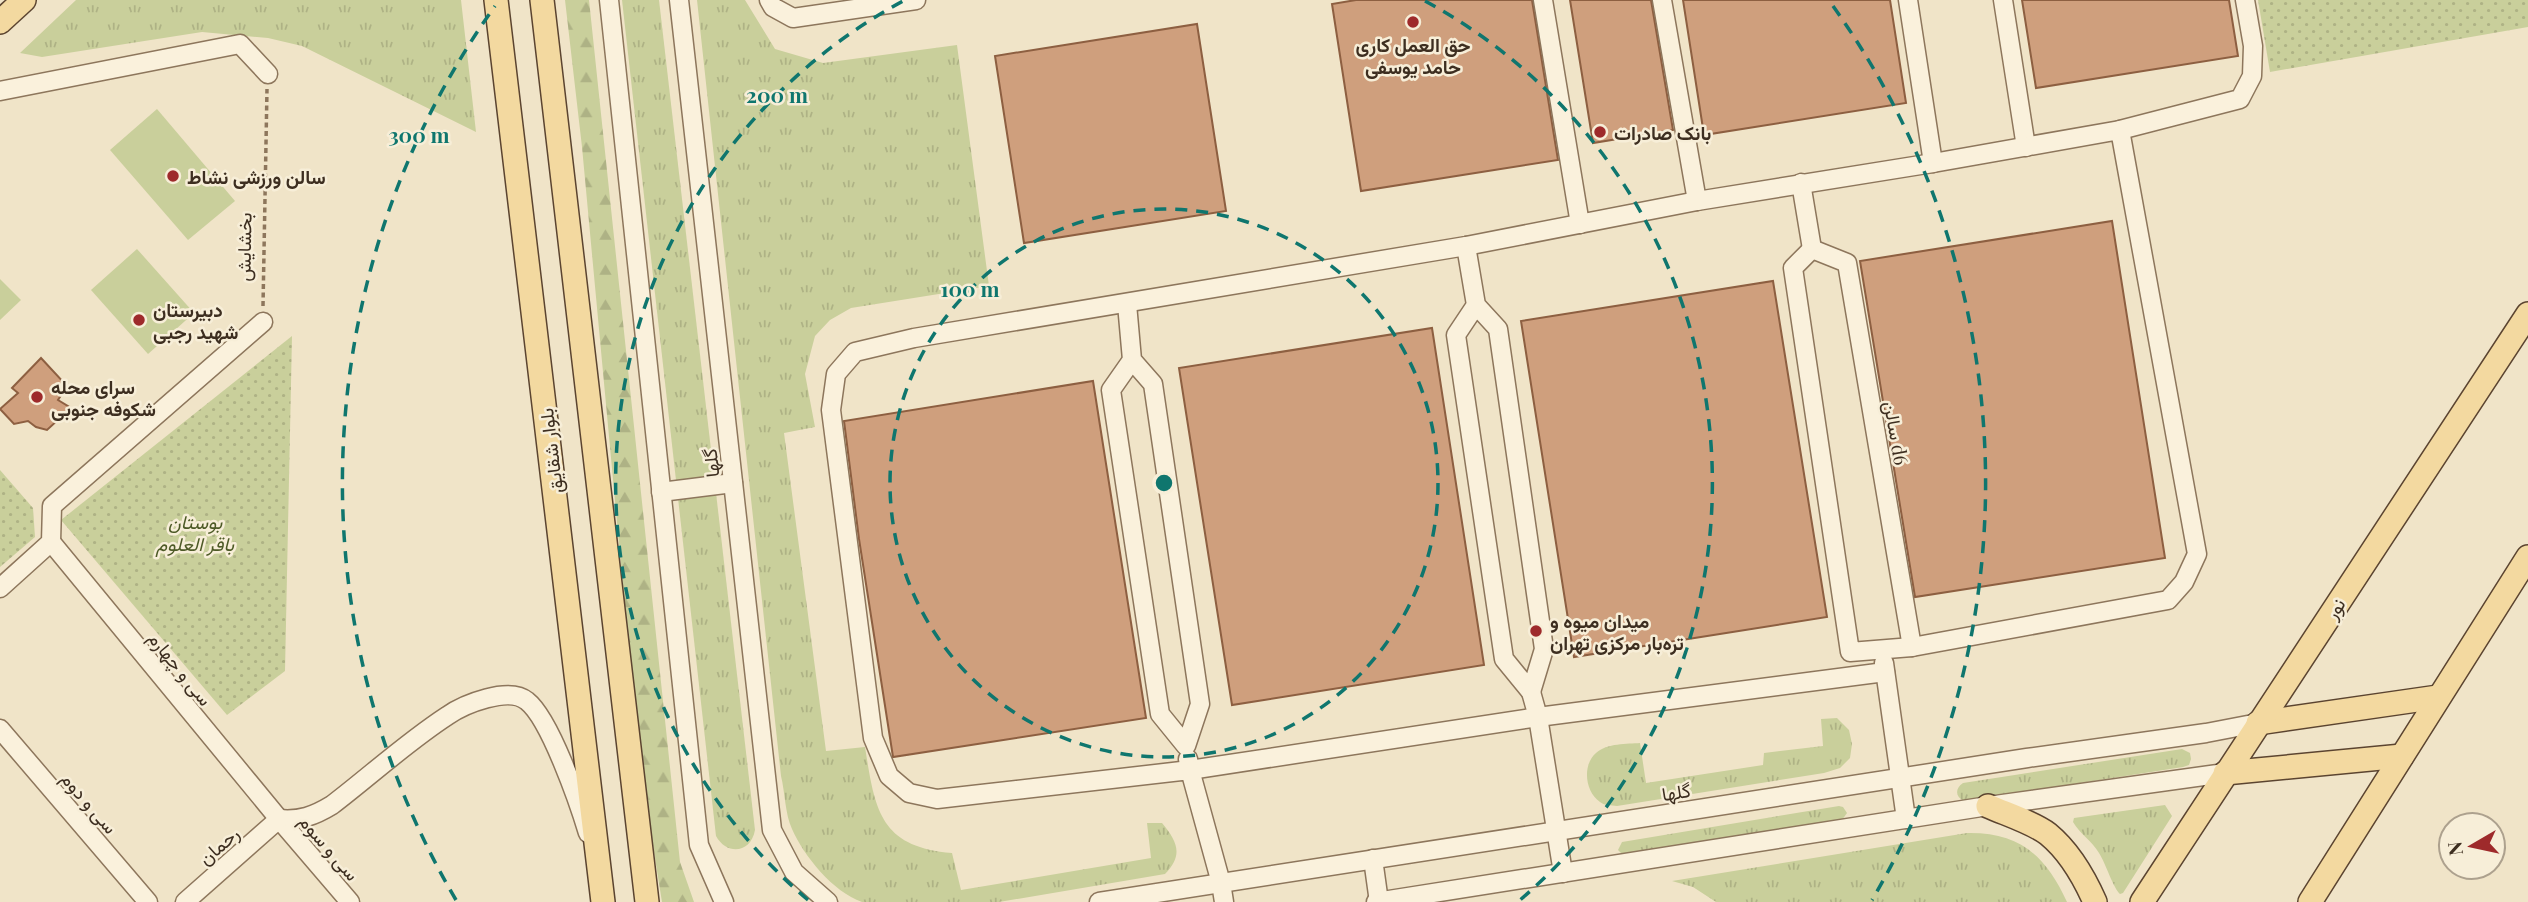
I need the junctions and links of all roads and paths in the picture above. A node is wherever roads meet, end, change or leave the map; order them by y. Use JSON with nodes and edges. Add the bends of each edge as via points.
{"nodes":[{"id":1,"x":24,"y":0,"type":"edge"},
{"id":2,"x":496,"y":0,"type":"edge"},
{"id":3,"x":542,"y":0,"type":"edge"},
{"id":4,"x":609,"y":0,"type":"edge"},
{"id":5,"x":679,"y":0,"type":"edge"},
{"id":6,"x":769,"y":0,"type":"edge"},
{"id":7,"x":916,"y":0,"type":"edge"},
{"id":8,"x":1543,"y":0,"type":"edge"},
{"id":9,"x":1662,"y":0,"type":"edge"},
{"id":10,"x":1908,"y":0,"type":"edge"},
{"id":11,"x":2003,"y":0,"type":"edge"},
{"id":12,"x":2245,"y":0,"type":"edge"},
{"id":13,"x":0,"y":22,"type":"edge"},
{"id":14,"x":268,"y":74,"type":"joint"},
{"id":15,"x":0,"y":91,"type":"edge"},
{"id":16,"x":2120,"y":131,"type":"junction"},
{"id":17,"x":2025,"y":147,"type":"junction"},
{"id":18,"x":1933,"y":163,"type":"junction"},
{"id":19,"x":1801,"y":183,"type":"junction"},
{"id":20,"x":1698,"y":201,"type":"junction"},
{"id":21,"x":1580,"y":224,"type":"junction"},
{"id":22,"x":1465,"y":246,"type":"junction"},
{"id":23,"x":1812,"y":249,"type":"junction"},
{"id":24,"x":1127,"y":304,"type":"junction"},
{"id":25,"x":1476,"y":305,"type":"junction"},
{"id":26,"x":2528,"y":314,"type":"edge"},
{"id":27,"x":262,"y":322,"type":"joint"},
{"id":28,"x":1132,"y":360,"type":"junction"},
{"id":29,"x":733,"y":484,"type":"junction"},
{"id":30,"x":661,"y":492,"type":"junction"},
{"id":31,"x":51,"y":542,"type":"junction"},
{"id":32,"x":2528,"y":557,"type":"edge"},
{"id":33,"x":0,"y":588,"type":"edge"},
{"id":34,"x":1912,"y":647,"type":"junction"},
{"id":35,"x":1882,"y":649,"type":"junction"},
{"id":36,"x":1885,"y":672,"type":"junction"},
{"id":37,"x":1531,"y":692,"type":"junction"},
{"id":38,"x":2438,"y":696,"type":"junction"},
{"id":39,"x":1538,"y":717,"type":"junction"},
{"id":40,"x":2258,"y":723,"type":"junction"},
{"id":41,"x":0,"y":729,"type":"edge"},
{"id":42,"x":1186,"y":746,"type":"junction"},
{"id":43,"x":2402,"y":756,"type":"junction"},
{"id":44,"x":1189,"y":770,"type":"junction"},
{"id":45,"x":2225,"y":772,"type":"junction"},
{"id":46,"x":1900,"y":777,"type":"junction"},
{"id":47,"x":1988,"y":806,"type":"junction"},
{"id":48,"x":1906,"y":819,"type":"junction"},
{"id":49,"x":279,"y":820,"type":"junction"},
{"id":50,"x":1557,"y":831,"type":"junction"},
{"id":51,"x":1374,"y":859,"type":"junction"},
{"id":52,"x":598,"y":865,"type":"junction"},
{"id":53,"x":1563,"y":873,"type":"junction"},
{"id":54,"x":1221,"y":883,"type":"junction"},
{"id":55,"x":148,"y":902,"type":"edge"},
{"id":56,"x":185,"y":902,"type":"edge"},
{"id":57,"x":350,"y":902,"type":"edge"},
{"id":58,"x":603,"y":902,"type":"edge"},
{"id":59,"x":647,"y":902,"type":"edge"},
{"id":60,"x":724,"y":902,"type":"edge"},
{"id":61,"x":828,"y":902,"type":"edge"},
{"id":62,"x":1099,"y":902,"type":"edge"},
{"id":63,"x":1224,"y":902,"type":"edge"},
{"id":64,"x":1378,"y":902,"type":"edge"},
{"id":65,"x":2095,"y":902,"type":"edge"},
{"id":66,"x":2141,"y":902,"type":"edge"},
{"id":67,"x":2310,"y":902,"type":"edge"}],
"edges":[{"from":1,"to":13,"type":"main road"},
{"from":2,"to":52,"type":"main road","name":"بلوار شقایق"},
{"from":3,"to":59,"type":"main road"},
{"from":4,"to":30,"type":"street"},
{"from":5,"to":29,"type":"street","name":"گلها"},
{"from":6,"to":7,"type":"street","via":[[793,18]]},
{"from":8,"to":21,"type":"street"},
{"from":9,"to":20,"type":"street"},
{"from":10,"to":18,"type":"street"},
{"from":11,"to":17,"type":"street"},
{"from":12,"to":16,"type":"street","via":[[2253,46],[2252,76],[2240,99]]},
{"from":14,"to":15,"type":"street","via":[[240,44]]},
{"from":14,"to":27,"type":"path","name":"بخشایش"},
{"from":16,"to":17,"type":"street"},
{"from":16,"to":34,"type":"street","via":[[2197,554],[2184,582],[2168,600]]},
{"from":17,"to":18,"type":"street"},
{"from":18,"to":19,"type":"street"},
{"from":19,"to":20,"type":"street"},
{"from":19,"to":23,"type":"street"},
{"from":20,"to":21,"type":"street"},
{"from":21,"to":22,"type":"street"},
{"from":22,"to":24,"type":"street"},
{"from":22,"to":25,"type":"street"},
{"from":23,"to":34,"type":"street","name":"سالن d6","via":[[1847,262]]},
{"from":23,"to":35,"type":"street","via":[[1793,268],[1850,652]]},
{"from":24,"to":28,"type":"street"},
{"from":24,"to":44,"type":"street","via":[[914,338],[855,352],[836,374],[831,410],[873,738],[889,776],[909,793],[937,799]]},
{"from":25,"to":37,"type":"street","via":[[1498,329],[1544,649]]},
{"from":25,"to":37,"type":"street","via":[[1456,335],[1504,659]]},
{"from":26,"to":40,"type":"main road","name":"نور"},
{"from":27,"to":31,"type":"street","via":[[52,506]]},
{"from":28,"to":42,"type":"street","via":[[1153,384],[1200,704]]},
{"from":28,"to":42,"type":"street","via":[[1111,390],[1160,714]]},
{"from":29,"to":30,"type":"street"},
{"from":29,"to":61,"type":"street","name":"گلها","via":[[772,830],[794,872]]},
{"from":30,"to":60,"type":"street","via":[[699,845]]},
{"from":31,"to":33,"type":"street"},
{"from":31,"to":49,"type":"street","name":"سی و چهارم"},
{"from":32,"to":38,"type":"main road"},
{"from":34,"to":35,"type":"street"},
{"from":35,"to":36,"type":"street"},
{"from":36,"to":39,"type":"street"},
{"from":36,"to":46,"type":"street"},
{"from":37,"to":39,"type":"street"},
{"from":38,"to":40,"type":"main road"},
{"from":38,"to":43,"type":"main road"},
{"from":39,"to":44,"type":"street"},
{"from":39,"to":50,"type":"street"},
{"from":40,"to":45,"type":"main road","name":"نور"},
{"from":40,"to":46,"type":"street","name":"گلها"},
{"from":41,"to":55,"type":"street","name":"سی و دوم"},
{"from":42,"to":44,"type":"street"},
{"from":43,"to":45,"type":"main road"},
{"from":43,"to":67,"type":"main road"},
{"from":44,"to":54,"type":"street"},
{"from":45,"to":47,"type":"street"},
{"from":45,"to":66,"type":"main road","name":"نور"},
{"from":46,"to":48,"type":"street"},
{"from":46,"to":50,"type":"street","name":"گلها"},
{"from":47,"to":48,"type":"street"},
{"from":47,"to":65,"type":"main road","via":[[2047,833],[2070,856]]},
{"from":48,"to":53,"type":"street"},
{"from":49,"to":52,"type":"street","via":[[313,816],[448,715],[477,701],[505,695],[526,700],[542,720]]},
{"from":49,"to":56,"type":"street","name":"رحمان"},
{"from":49,"to":57,"type":"street","name":"سی و سوم"},
{"from":50,"to":51,"type":"street","name":"گلها"},
{"from":50,"to":53,"type":"street"},
{"from":51,"to":54,"type":"street","name":"گلها"},
{"from":51,"to":64,"type":"street"},
{"from":52,"to":58,"type":"main road","name":"بلوار شقایق"},
{"from":53,"to":64,"type":"street"},
{"from":54,"to":62,"type":"street","name":"گلها"},
{"from":54,"to":63,"type":"street"}]}
